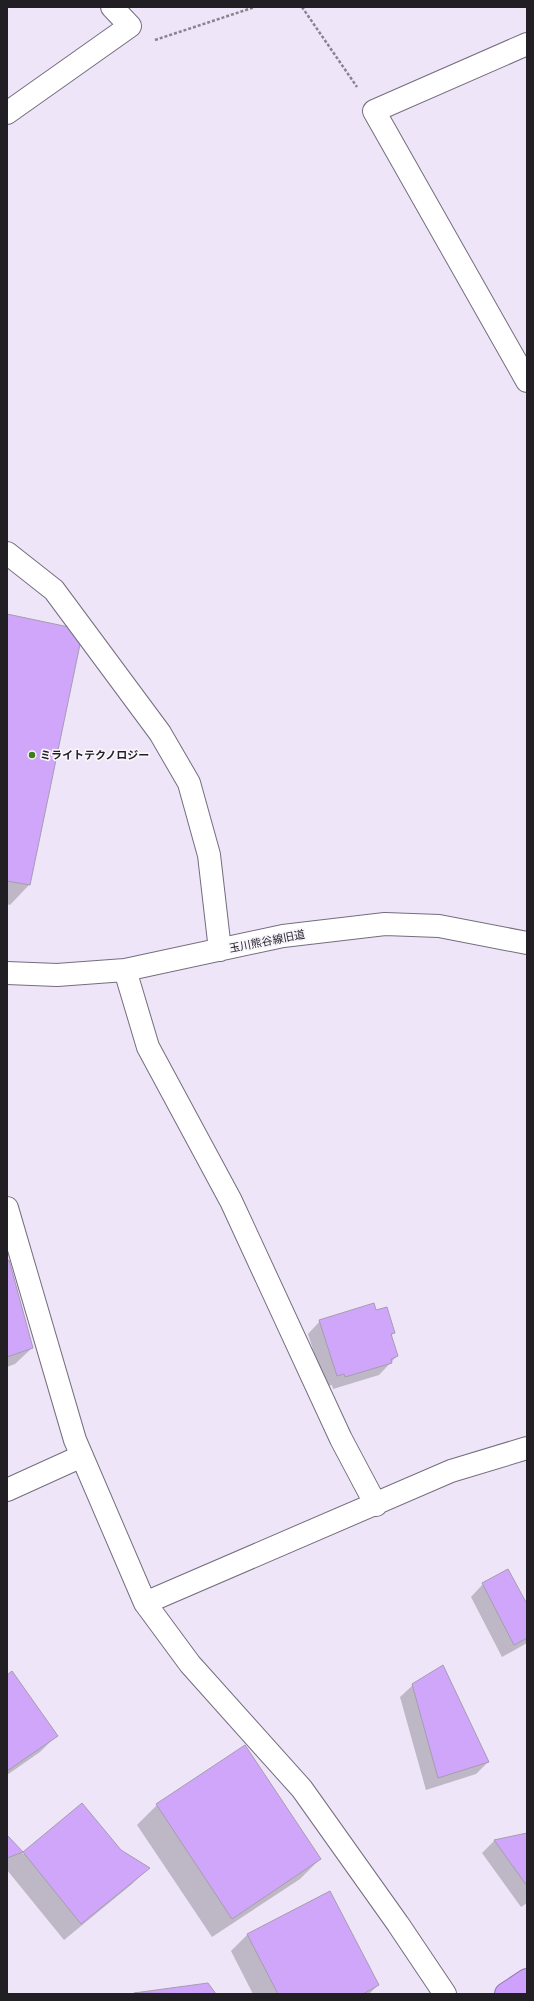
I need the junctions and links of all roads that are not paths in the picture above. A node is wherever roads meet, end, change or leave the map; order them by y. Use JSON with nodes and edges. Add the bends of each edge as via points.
{"nodes":[{"id":1,"x":112,"y":7,"type":"edge"},
{"id":2,"x":527,"y":44,"type":"edge"},
{"id":3,"x":7,"y":113,"type":"edge"},
{"id":4,"x":527,"y":381,"type":"edge"},
{"id":5,"x":7,"y":553,"type":"edge"},
{"id":6,"x":527,"y":943,"type":"edge"},
{"id":7,"x":220,"y":950,"type":"junction"},
{"id":8,"x":125,"y":970,"type":"junction"},
{"id":9,"x":7,"y":973,"type":"edge"},
{"id":10,"x":7,"y":1208,"type":"edge"},
{"id":11,"x":527,"y":1448,"type":"edge"},
{"id":12,"x":82,"y":1456,"type":"junction"},
{"id":13,"x":7,"y":1490,"type":"edge"},
{"id":14,"x":376,"y":1505,"type":"junction"},
{"id":15,"x":145,"y":1603,"type":"junction"},
{"id":16,"x":527,"y":1980,"type":"edge"},
{"id":17,"x":445,"y":1994,"type":"edge"},
{"id":18,"x":506,"y":1994,"type":"edge"}],
"edges":[{"from":1,"to":3,"type":"street","via":[[130,26]]},
{"from":2,"to":4,"type":"street","via":[[374,111]]},
{"from":5,"to":7,"type":"street","via":[[54,590],[160,733],[189,783],[209,855]]},
{"from":6,"to":7,"type":"street","name":"玉川熊谷線旧道","via":[[439,926],[385,924],[283,936]]},
{"from":7,"to":8,"type":"street","name":"玉川熊谷線旧道"},
{"from":8,"to":9,"type":"street","name":"玉川熊谷線旧道","via":[[57,975]]},
{"from":8,"to":14,"type":"street","via":[[148,1047],[231,1201],[340,1439]]},
{"from":10,"to":12,"type":"street","via":[[75,1440]]},
{"from":11,"to":14,"type":"street","via":[[451,1471]]},
{"from":12,"to":13,"type":"street"},
{"from":12,"to":15,"type":"street"},
{"from":14,"to":15,"type":"street"},
{"from":15,"to":17,"type":"street","via":[[190,1664],[302,1789]]},
{"from":16,"to":18,"type":"highway"}]}
